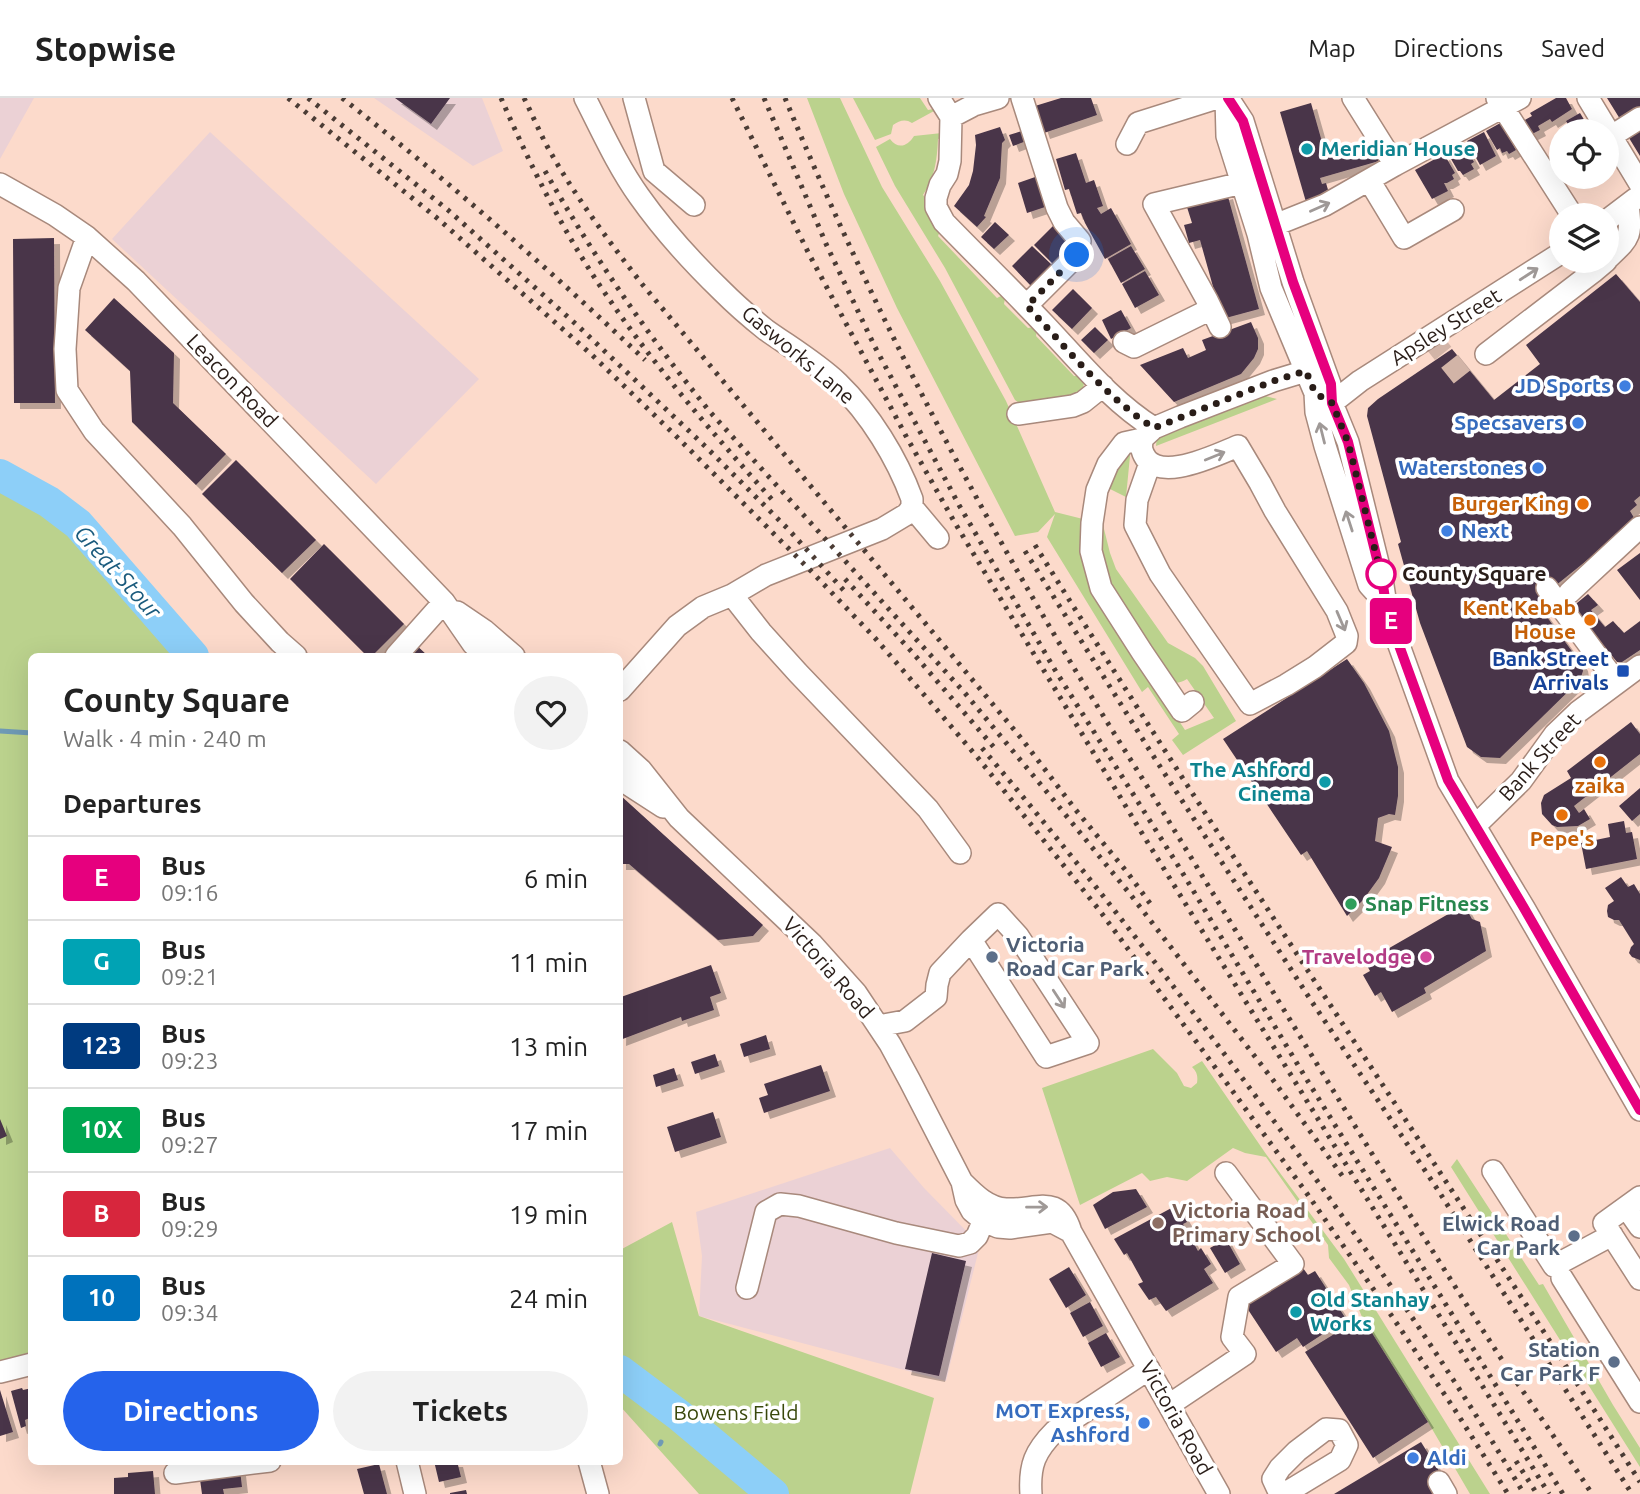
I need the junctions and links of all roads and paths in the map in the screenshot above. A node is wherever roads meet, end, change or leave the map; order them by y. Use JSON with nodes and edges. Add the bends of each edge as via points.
{"nodes":[{"id":1,"x":585,"y":98,"type":"edge"},
{"id":2,"x":634,"y":98,"type":"edge"},
{"id":3,"x":939,"y":98,"type":"edge"},
{"id":4,"x":998,"y":98,"type":"edge"},
{"id":5,"x":1022,"y":98,"type":"edge"},
{"id":6,"x":1217,"y":98,"type":"edge"},
{"id":7,"x":1227,"y":98,"type":"edge"},
{"id":8,"x":1353,"y":98,"type":"edge"},
{"id":9,"x":1588,"y":98,"type":"edge"},
{"id":10,"x":1507,"y":101,"type":"edge"},
{"id":11,"x":951,"y":117,"type":"junction"},
{"id":12,"x":1640,"y":118,"type":"edge"},
{"id":13,"x":1600,"y":119,"type":"edge"},
{"id":14,"x":1619,"y":131,"type":"edge"},
{"id":15,"x":1127,"y":144,"type":"dead end"},
{"id":16,"x":1619,"y":151,"type":"edge"},
{"id":17,"x":1395,"y":165,"type":"junction"},
{"id":18,"x":1369,"y":180,"type":"junction"},
{"id":19,"x":1242,"y":183,"type":"junction"},
{"id":20,"x":0,"y":184,"type":"edge"},
{"id":21,"x":1640,"y":184,"type":"edge"},
{"id":22,"x":1634,"y":200,"type":"edge"},
{"id":23,"x":1565,"y":203,"type":"edge"},
{"id":24,"x":694,"y":205,"type":"dead end"},
{"id":25,"x":1453,"y":210,"type":"dead end"},
{"id":26,"x":1619,"y":211,"type":"edge"},
{"id":27,"x":1266,"y":230,"type":"junction"},
{"id":28,"x":87,"y":237,"type":"junction"},
{"id":29,"x":1634,"y":244,"type":"edge"},
{"id":30,"x":1619,"y":248,"type":"edge"},
{"id":31,"x":1549,"y":261,"type":"edge"},
{"id":32,"x":1592,"y":273,"type":"edge"},
{"id":33,"x":1027,"y":306,"type":"junction"},
{"id":34,"x":1124,"y":342,"type":"dead end"},
{"id":35,"x":1486,"y":354,"type":"dead end"},
{"id":36,"x":1306,"y":371,"type":"junction"},
{"id":37,"x":1103,"y":386,"type":"junction"},
{"id":38,"x":1324,"y":398,"type":"junction"},
{"id":39,"x":1018,"y":414,"type":"dead end"},
{"id":40,"x":1148,"y":434,"type":"junction"},
{"id":41,"x":1150,"y":463,"type":"junction"},
{"id":42,"x":912,"y":507,"type":"junction"},
{"id":43,"x":1640,"y":527,"type":"edge"},
{"id":44,"x":938,"y":538,"type":"dead end"},
{"id":45,"x":1546,"y":588,"type":"dead end"},
{"id":46,"x":1569,"y":593,"type":"dead end"},
{"id":47,"x":732,"y":595,"type":"junction"},
{"id":48,"x":444,"y":602,"type":"junction"},
{"id":49,"x":292,"y":653,"type":"edge"},
{"id":50,"x":400,"y":653,"type":"edge"},
{"id":51,"x":483,"y":653,"type":"edge"},
{"id":52,"x":511,"y":653,"type":"edge"},
{"id":53,"x":1640,"y":666,"type":"edge"},
{"id":54,"x":1617,"y":683,"type":"junction"},
{"id":55,"x":623,"y":687,"type":"edge"},
{"id":56,"x":1193,"y":702,"type":"dead end"},
{"id":57,"x":623,"y":754,"type":"edge"},
{"id":58,"x":623,"y":780,"type":"edge"},
{"id":59,"x":680,"y":818,"type":"junction"},
{"id":60,"x":1476,"y":825,"type":"junction"},
{"id":61,"x":960,"y":853,"type":"dead end"},
{"id":62,"x":971,"y":940,"type":"junction"},
{"id":63,"x":878,"y":1026,"type":"junction"},
{"id":64,"x":1633,"y":1083,"type":"edge"},
{"id":65,"x":1640,"y":1110,"type":"edge"},
{"id":66,"x":1493,"y":1171,"type":"dead end"},
{"id":67,"x":1226,"y":1173,"type":"dead end"},
{"id":68,"x":1633,"y":1202,"type":"edge"},
{"id":69,"x":987,"y":1213,"type":"junction"},
{"id":70,"x":1640,"y":1227,"type":"edge"},
{"id":71,"x":1612,"y":1235,"type":"junction"},
{"id":72,"x":1562,"y":1278,"type":"dead end"},
{"id":73,"x":1640,"y":1279,"type":"edge"},
{"id":74,"x":747,"y":1288,"type":"dead end"},
{"id":75,"x":28,"y":1365,"type":"edge"},
{"id":76,"x":1149,"y":1369,"type":"junction"},
{"id":77,"x":0,"y":1372,"type":"edge"},
{"id":78,"x":1640,"y":1402,"type":"edge"},
{"id":79,"x":1168,"y":1405,"type":"junction"},
{"id":80,"x":245,"y":1465,"type":"edge"},
{"id":81,"x":408,"y":1465,"type":"edge"},
{"id":82,"x":590,"y":1465,"type":"edge"},
{"id":83,"x":175,"y":1476,"type":"edge"},
{"id":84,"x":415,"y":1494,"type":"edge"},
{"id":85,"x":598,"y":1494,"type":"edge"},
{"id":86,"x":1031,"y":1494,"type":"edge"},
{"id":87,"x":1218,"y":1494,"type":"edge"}],
"edges":[{"from":1,"to":42,"type":"street","name":"Gasworks Lane","via":[[638,195],[693,262],[763,327],[838,383],[859,406],[879,432],[908,488]]},
{"from":2,"to":24,"type":"street","via":[[654,171]]},
{"from":3,"to":11,"type":"street"},
{"from":4,"to":11,"type":"street"},
{"from":5,"to":33,"type":"street","via":[[1057,208],[1080,241],[1077,255]]},
{"from":6,"to":15,"type":"street","via":[[1138,123]]},
{"from":7,"to":19,"type":"street","via":[[1227,135]]},
{"from":7,"to":27,"type":"street","via":[[1243,121]]},
{"from":8,"to":17,"type":"street"},
{"from":9,"to":13,"type":"street"},
{"from":10,"to":17,"type":"street"},
{"from":10,"to":23,"type":"street"},
{"from":11,"to":33,"type":"street","via":[[950,161],[936,206],[944,222]]},
{"from":12,"to":14,"type":"street"},
{"from":16,"to":21,"type":"street"},
{"from":17,"to":18,"type":"street"},
{"from":18,"to":25,"type":"street","via":[[1405,238]]},
{"from":27,"to":18,"type":"street","one_way":true},
{"from":19,"to":27,"type":"street"},
{"from":19,"to":34,"type":"street","via":[[1154,204],[1215,318],[1134,347]]},
{"from":20,"to":28,"type":"street","name":"Leacon Road"},
{"from":22,"to":26,"type":"street"},
{"from":22,"to":29,"type":"street","via":[[1630,225]]},
{"from":27,"to":36,"type":"street","via":[[1271,288]]},
{"from":27,"to":38,"type":"street","via":[[1293,282],[1331,384]]},
{"from":28,"to":48,"type":"street","name":"Leacon Road","via":[[146,291]]},
{"from":28,"to":49,"type":"street","via":[[69,288],[67,390],[94,431]]},
{"from":29,"to":30,"type":"street","via":[[1626,241]]},
{"from":38,"to":31,"type":"street","name":"Apsley Street","one_way":true,"via":[[1360,381]]},
{"from":32,"to":35,"type":"street"},
{"from":33,"to":37,"type":"street"},
{"from":36,"to":38,"type":"street"},
{"from":36,"to":40,"type":"street"},
{"from":37,"to":39,"type":"street","via":[[1073,406]]},
{"from":37,"to":40,"type":"street","via":[[1140,419]]},
{"from":38,"to":60,"type":"street","via":[[1348,442],[1396,637],[1448,780]]},
{"from":40,"to":41,"type":"street","via":[[1142,451]]},
{"from":40,"to":56,"type":"street","via":[[1124,443],[1108,464],[1097,490],[1091,551],[1101,588],[1142,652],[1182,711]]},
{"from":41,"to":41,"type":"street","one_way":true,"via":[[1160,468],[1197,463],[1238,446],[1338,611],[1346,643],[1315,667],[1250,704],[1160,574],[1135,525],[1137,500]]},
{"from":42,"to":44,"type":"street"},
{"from":42,"to":47,"type":"street","via":[[882,530],[766,575]]},
{"from":43,"to":46,"type":"street"},
{"from":45,"to":54,"type":"street"},
{"from":47,"to":55,"type":"street","via":[[703,607],[677,626]]},
{"from":47,"to":61,"type":"street","via":[[798,673],[928,809]]},
{"from":48,"to":50,"type":"street"},
{"from":48,"to":51,"type":"street","name":"Leacon Road"},
{"from":48,"to":52,"type":"street","name":"Leacon Road"},
{"from":53,"to":54,"type":"street","name":"Bank Street"},
{"from":54,"to":60,"type":"street","name":"Bank Street","via":[[1555,734],[1521,782]]},
{"from":57,"to":59,"type":"street","name":"Victoria Road"},
{"from":58,"to":59,"type":"street","name":"Victoria Road"},
{"from":59,"to":63,"type":"street","name":"Victoria Road","via":[[813,944]]},
{"from":60,"to":64,"type":"street"},
{"from":62,"to":62,"type":"street","one_way":true,"via":[[998,914],[1018,936],[1088,1043],[1046,1057]]},
{"from":62,"to":63,"type":"street","via":[[940,973],[936,997],[905,1021]]},
{"from":63,"to":69,"type":"street","name":"Victoria Road","via":[[962,1182]]},
{"from":64,"to":65,"type":"street"},
{"from":66,"to":71,"type":"street","via":[[1554,1266]]},
{"from":67,"to":79,"type":"street","via":[[1293,1264],[1239,1297],[1232,1337],[1245,1354]]},
{"from":68,"to":70,"type":"street"},
{"from":68,"to":71,"type":"street","via":[[1604,1223]]},
{"from":69,"to":74,"type":"street","via":[[977,1236],[959,1246],[780,1204],[766,1212]]},
{"from":69,"to":76,"type":"street","name":"Victoria Road","via":[[1025,1207],[1054,1207],[1063,1213]]},
{"from":71,"to":73,"type":"street"},
{"from":72,"to":78,"type":"street"},
{"from":75,"to":77,"type":"street"},
{"from":76,"to":79,"type":"street","name":"Victoria Road"},
{"from":76,"to":86,"type":"street","via":[[1042,1445],[1033,1461]]},
{"from":79,"to":87,"type":"street","name":"Victoria Road"},
{"from":80,"to":83,"type":"street"},
{"from":81,"to":84,"type":"street"},
{"from":82,"to":85,"type":"street"}]}
